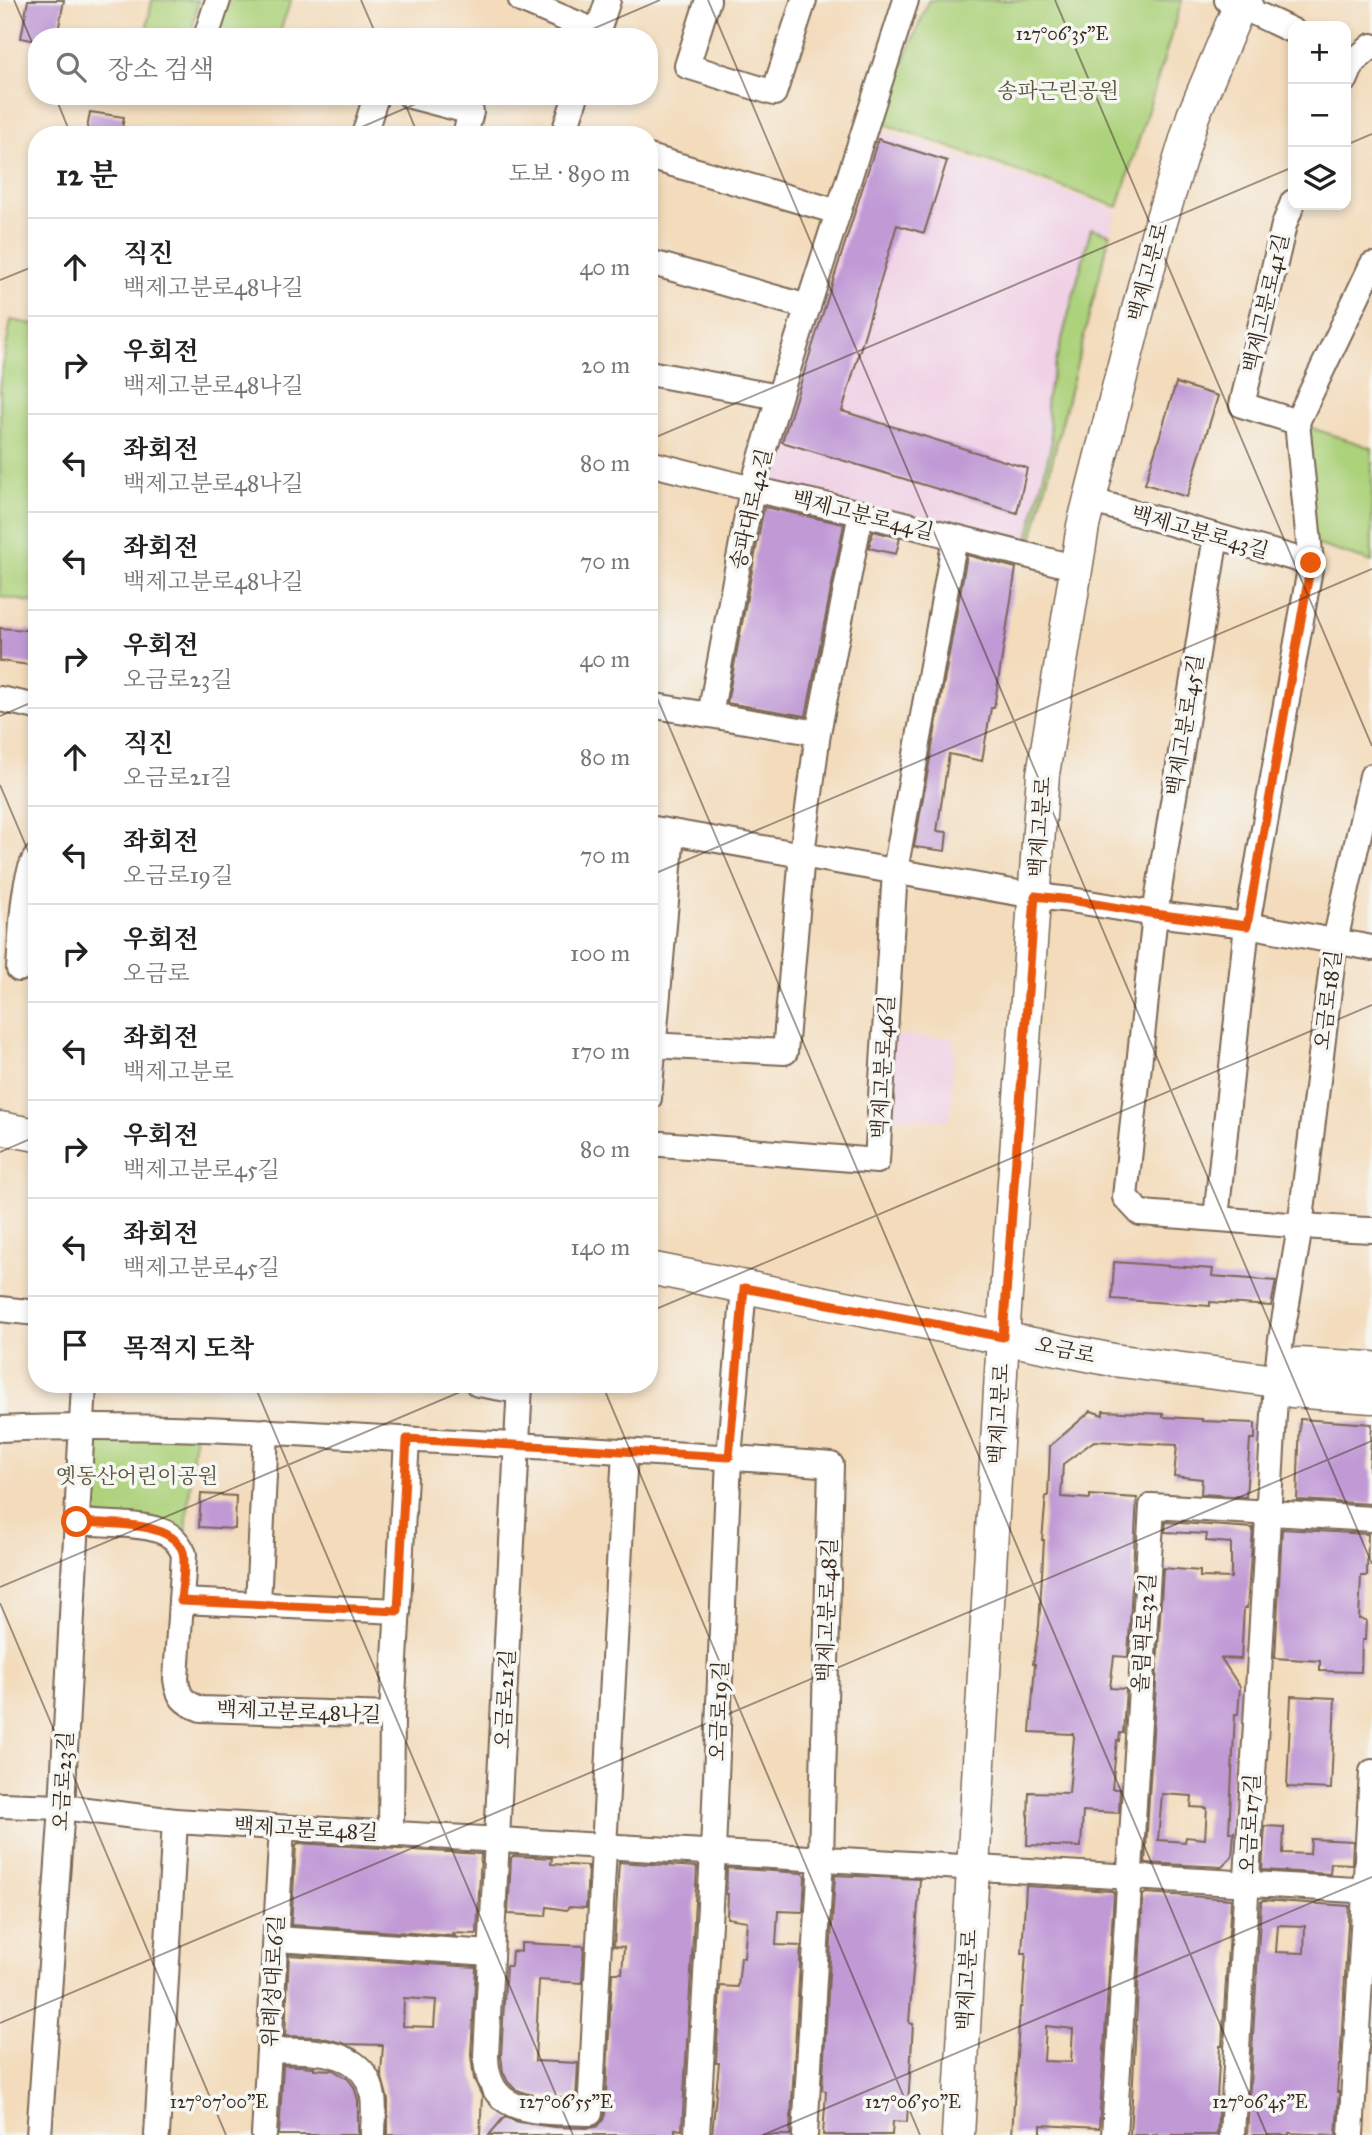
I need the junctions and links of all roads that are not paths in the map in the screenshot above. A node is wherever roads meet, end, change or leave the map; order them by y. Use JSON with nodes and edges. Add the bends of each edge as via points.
{"nodes":[{"id":1,"x":218,"y":0,"type":"edge"},
{"id":2,"x":521,"y":0,"type":"edge"},
{"id":3,"x":608,"y":0,"type":"edge"},
{"id":4,"x":708,"y":0,"type":"edge"},
{"id":5,"x":804,"y":0,"type":"edge"},
{"id":6,"x":906,"y":0,"type":"edge"},
{"id":7,"x":1238,"y":2,"type":"edge"},
{"id":8,"x":209,"y":28,"type":"edge"},
{"id":9,"x":584,"y":28,"type":"edge"},
{"id":10,"x":599,"y":28,"type":"edge"},
{"id":11,"x":1288,"y":28,"type":"edge"},
{"id":12,"x":1372,"y":46,"type":"edge"},
{"id":13,"x":1354,"y":67,"type":"edge"},
{"id":14,"x":373,"y":105,"type":"edge"},
{"id":15,"x":442,"y":105,"type":"edge"},
{"id":16,"x":574,"y":105,"type":"edge"},
{"id":17,"x":367,"y":126,"type":"edge"},
{"id":18,"x":467,"y":126,"type":"edge"},
{"id":19,"x":568,"y":126,"type":"edge"},
{"id":20,"x":658,"y":160,"type":"edge"},
{"id":21,"x":1290,"y":210,"type":"edge"},
{"id":22,"x":838,"y":212,"type":"junction"},
{"id":23,"x":658,"y":265,"type":"edge"},
{"id":24,"x":1372,"y":265,"type":"edge"},
{"id":25,"x":808,"y":307,"type":"junction"},
{"id":26,"x":658,"y":375,"type":"edge"},
{"id":27,"x":779,"y":397,"type":"junction"},
{"id":28,"x":1297,"y":422,"type":"junction"},
{"id":29,"x":658,"y":465,"type":"edge"},
{"id":30,"x":752,"y":489,"type":"junction"},
{"id":31,"x":1089,"y":500,"type":"junction"},
{"id":32,"x":861,"y":513,"type":"junction"},
{"id":33,"x":1216,"y":536,"type":"junction"},
{"id":34,"x":955,"y":538,"type":"junction"},
{"id":35,"x":1311,"y":563,"type":"junction"},
{"id":36,"x":1077,"y":568,"type":"junction"},
{"id":37,"x":0,"y":699,"type":"edge"},
{"id":38,"x":28,"y":705,"type":"edge"},
{"id":39,"x":658,"y":706,"type":"edge"},
{"id":40,"x":710,"y":715,"type":"junction"},
{"id":41,"x":818,"y":733,"type":"junction"},
{"id":42,"x":1372,"y":776,"type":"edge"},
{"id":43,"x":661,"y":830,"type":"edge"},
{"id":44,"x":802,"y":854,"type":"junction"},
{"id":45,"x":895,"y":872,"type":"junction"},
{"id":46,"x":28,"y":878,"type":"edge"},
{"id":47,"x":658,"y":892,"type":"edge"},
{"id":48,"x":1035,"y":896,"type":"junction"},
{"id":49,"x":1155,"y":914,"type":"junction"},
{"id":50,"x":1247,"y":926,"type":"junction"},
{"id":51,"x":1335,"y":942,"type":"junction"},
{"id":52,"x":1372,"y":948,"type":"edge"},
{"id":53,"x":19,"y":969,"type":"edge"},
{"id":54,"x":658,"y":1045,"type":"edge"},
{"id":55,"x":0,"y":1128,"type":"edge"},
{"id":56,"x":28,"y":1133,"type":"edge"},
{"id":57,"x":658,"y":1144,"type":"edge"},
{"id":58,"x":1216,"y":1218,"type":"junction"},
{"id":59,"x":1300,"y":1227,"type":"junction"},
{"id":60,"x":1372,"y":1230,"type":"edge"},
{"id":61,"x":658,"y":1270,"type":"edge"},
{"id":62,"x":744,"y":1288,"type":"junction"},
{"id":63,"x":0,"y":1309,"type":"edge"},
{"id":64,"x":28,"y":1312,"type":"edge"},
{"id":65,"x":1003,"y":1337,"type":"junction"},
{"id":66,"x":1372,"y":1368,"type":"edge"},
{"id":67,"x":1276,"y":1381,"type":"junction"},
{"id":68,"x":83,"y":1393,"type":"edge"},
{"id":69,"x":519,"y":1393,"type":"edge"},
{"id":70,"x":1372,"y":1397,"type":"edge"},
{"id":71,"x":80,"y":1426,"type":"junction"},
{"id":72,"x":0,"y":1429,"type":"edge"},
{"id":73,"x":266,"y":1431,"type":"junction"},
{"id":74,"x":407,"y":1439,"type":"junction"},
{"id":75,"x":517,"y":1445,"type":"junction"},
{"id":76,"x":625,"y":1451,"type":"junction"},
{"id":77,"x":729,"y":1457,"type":"junction"},
{"id":78,"x":1268,"y":1513,"type":"junction"},
{"id":79,"x":1372,"y":1519,"type":"edge"},
{"id":80,"x":77,"y":1522,"type":"junction"},
{"id":81,"x":181,"y":1601,"type":"junction"},
{"id":82,"x":258,"y":1605,"type":"junction"},
{"id":83,"x":398,"y":1611,"type":"junction"},
{"id":84,"x":392,"y":1715,"type":"junction"},
{"id":85,"x":1372,"y":1772,"type":"edge"},
{"id":86,"x":0,"y":1805,"type":"edge"},
{"id":87,"x":62,"y":1807,"type":"junction"},
{"id":88,"x":175,"y":1821,"type":"junction"},
{"id":89,"x":282,"y":1828,"type":"junction"},
{"id":90,"x":391,"y":1834,"type":"junction"},
{"id":91,"x":498,"y":1839,"type":"junction"},
{"id":92,"x":605,"y":1846,"type":"junction"},
{"id":93,"x":713,"y":1852,"type":"junction"},
{"id":94,"x":821,"y":1858,"type":"junction"},
{"id":95,"x":974,"y":1867,"type":"junction"},
{"id":96,"x":1128,"y":1877,"type":"junction"},
{"id":97,"x":1247,"y":1884,"type":"junction"},
{"id":98,"x":1368,"y":1891,"type":"edge"},
{"id":99,"x":276,"y":1939,"type":"junction"},
{"id":100,"x":491,"y":1953,"type":"junction"},
{"id":101,"x":269,"y":2050,"type":"junction"},
{"id":102,"x":39,"y":2135,"type":"edge"},
{"id":103,"x":157,"y":2135,"type":"edge"},
{"id":104,"x":264,"y":2135,"type":"edge"},
{"id":105,"x":373,"y":2135,"type":"edge"},
{"id":106,"x":697,"y":2135,"type":"edge"},
{"id":107,"x":805,"y":2135,"type":"edge"},
{"id":108,"x":958,"y":2135,"type":"edge"},
{"id":109,"x":1114,"y":2135,"type":"edge"},
{"id":110,"x":1232,"y":2135,"type":"edge"},
{"id":111,"x":1351,"y":2135,"type":"edge"}],
"edges":[{"from":1,"to":8,"type":"street"},
{"from":2,"to":9,"type":"street"},
{"from":3,"to":10,"type":"street"},
{"from":4,"to":5,"type":"street","via":[[687,66],[774,93]]},
{"from":6,"to":22,"type":"street","name":"송파대로42길"},
{"from":7,"to":11,"type":"street"},
{"from":7,"to":31,"type":"main road","name":"백제고분로","via":[[1193,116],[1157,235]]},
{"from":12,"to":13,"type":"street"},
{"from":14,"to":17,"type":"street"},
{"from":15,"to":18,"type":"street","via":[[471,113]]},
{"from":16,"to":19,"type":"street"},
{"from":20,"to":22,"type":"street"},
{"from":21,"to":28,"type":"street","name":"백제고분로41길","via":[[1242,405]]},
{"from":22,"to":25,"type":"street","name":"송파대로42길"},
{"from":23,"to":25,"type":"street"},
{"from":24,"to":28,"type":"street"},
{"from":25,"to":27,"type":"street","name":"송파대로42길"},
{"from":26,"to":27,"type":"street"},
{"from":27,"to":30,"type":"street","name":"송파대로42길"},
{"from":28,"to":35,"type":"street"},
{"from":29,"to":30,"type":"street","name":"백제고분로44길"},
{"from":30,"to":32,"type":"street","name":"백제고분로44길"},
{"from":30,"to":40,"type":"street","name":"송파대로42길"},
{"from":31,"to":33,"type":"street","name":"백제고분로43길"},
{"from":31,"to":36,"type":"main road","name":"백제고분로"},
{"from":32,"to":34,"type":"street","name":"백제고분로44길"},
{"from":32,"to":41,"type":"street"},
{"from":33,"to":35,"type":"street","name":"백제고분로43길"},
{"from":33,"to":49,"type":"street","name":"백제고분로45길"},
{"from":34,"to":36,"type":"street","name":"백제고분로44길"},
{"from":34,"to":45,"type":"street","name":"백제고분로46길"},
{"from":35,"to":50,"type":"street"},
{"from":36,"to":48,"type":"main road","name":"백제고분로","via":[[1043,774]]},
{"from":37,"to":38,"type":"street"},
{"from":39,"to":40,"type":"street"},
{"from":40,"to":41,"type":"street"},
{"from":41,"to":44,"type":"street"},
{"from":42,"to":51,"type":"street","name":"오금로18길"},
{"from":43,"to":44,"type":"street"},
{"from":43,"to":47,"type":"street"},
{"from":44,"to":45,"type":"street"},
{"from":44,"to":54,"type":"street","via":[[785,1052]]},
{"from":45,"to":48,"type":"street"},
{"from":45,"to":57,"type":"street","name":"백제고분로46길","via":[[877,1161]]},
{"from":46,"to":53,"type":"street"},
{"from":48,"to":49,"type":"street"},
{"from":48,"to":65,"type":"main road","name":"백제고분로"},
{"from":49,"to":50,"type":"street"},
{"from":49,"to":58,"type":"street","name":"백제고분로45길","via":[[1125,1196],[1140,1213]]},
{"from":50,"to":51,"type":"street"},
{"from":50,"to":58,"type":"street"},
{"from":51,"to":52,"type":"street"},
{"from":51,"to":59,"type":"street","name":"오금로18길"},
{"from":55,"to":56,"type":"main road"},
{"from":58,"to":59,"type":"street"},
{"from":59,"to":60,"type":"street"},
{"from":59,"to":67,"type":"street","name":"오금로18길"},
{"from":61,"to":62,"type":"main road","name":"오금로"},
{"from":62,"to":65,"type":"main road","name":"오금로"},
{"from":62,"to":77,"type":"street","name":"오금로19길"},
{"from":63,"to":64,"type":"street"},
{"from":65,"to":67,"type":"main road","name":"오금로","via":[[1113,1360]]},
{"from":65,"to":95,"type":"main road","name":"백제고분로"},
{"from":66,"to":67,"type":"main road","via":[[1298,1364]]},
{"from":67,"to":70,"type":"main road","name":"오금로","via":[[1292,1391]]},
{"from":67,"to":78,"type":"street","name":"오금로17길"},
{"from":68,"to":71,"type":"street","name":"오금로23길"},
{"from":69,"to":75,"type":"street","name":"오금로21길"},
{"from":71,"to":72,"type":"street"},
{"from":71,"to":73,"type":"street"},
{"from":71,"to":80,"type":"street","name":"오금로23길"},
{"from":73,"to":74,"type":"street"},
{"from":73,"to":82,"type":"street"},
{"from":74,"to":75,"type":"street"},
{"from":74,"to":83,"type":"street","name":"백제고분로48나길"},
{"from":75,"to":76,"type":"street"},
{"from":75,"to":91,"type":"street","name":"오금로21길"},
{"from":76,"to":77,"type":"street"},
{"from":76,"to":92,"type":"street"},
{"from":77,"to":93,"type":"street","name":"오금로19길"},
{"from":77,"to":94,"type":"street","name":"백제고분로48길","via":[[831,1465]]},
{"from":78,"to":79,"type":"street"},
{"from":78,"to":96,"type":"street","name":"올림픽로32길","via":[[1152,1506]]},
{"from":78,"to":97,"type":"street","name":"오금로17길"},
{"from":80,"to":81,"type":"street","name":"백제고분로48나길","via":[[154,1529],[178,1542],[184,1554]]},
{"from":80,"to":87,"type":"street","name":"오금로23길"},
{"from":81,"to":82,"type":"street"},
{"from":81,"to":84,"type":"street","name":"백제고분로48나길","via":[[176,1679],[178,1694],[188,1704],[201,1709]]},
{"from":82,"to":83,"type":"street"},
{"from":83,"to":84,"type":"street","name":"백제고분로48나길"},
{"from":84,"to":90,"type":"street","name":"백제고분로48나길"},
{"from":85,"to":98,"type":"street"},
{"from":86,"to":87,"type":"street","name":"백제고분로48길"},
{"from":87,"to":88,"type":"street","name":"백제고분로48길"},
{"from":87,"to":102,"type":"street","name":"오금로23길"},
{"from":88,"to":89,"type":"street","name":"백제고분로48길"},
{"from":88,"to":103,"type":"street"},
{"from":89,"to":90,"type":"street","name":"백제고분로48길"},
{"from":89,"to":99,"type":"street","name":"위례성대로6길"},
{"from":90,"to":91,"type":"street","name":"백제고분로48길"},
{"from":91,"to":92,"type":"street","name":"백제고분로48길"},
{"from":91,"to":100,"type":"street","name":"오금로21길"},
{"from":92,"to":93,"type":"street","name":"백제고분로48길"},
{"from":92,"to":100,"type":"street","name":"오금로21길","via":[[590,2113],[520,2109],[491,2084],[486,2067]]},
{"from":93,"to":94,"type":"street","name":"백제고분로48길"},
{"from":93,"to":106,"type":"street","name":"오금로19길"},
{"from":94,"to":95,"type":"street","name":"백제고분로48길"},
{"from":94,"to":107,"type":"street","name":"백제고분로48길"},
{"from":95,"to":96,"type":"street"},
{"from":95,"to":108,"type":"main road","name":"백제고분로"},
{"from":96,"to":97,"type":"street"},
{"from":96,"to":109,"type":"street","name":"올림픽로32길"},
{"from":97,"to":98,"type":"street"},
{"from":97,"to":110,"type":"street","name":"오금로17길"},
{"from":98,"to":111,"type":"street"},
{"from":99,"to":100,"type":"street"},
{"from":99,"to":101,"type":"street","name":"위례성대로6길"},
{"from":101,"to":104,"type":"street","name":"위례성대로6길"},
{"from":101,"to":105,"type":"street","via":[[325,2053],[354,2064],[371,2086]]}]}
